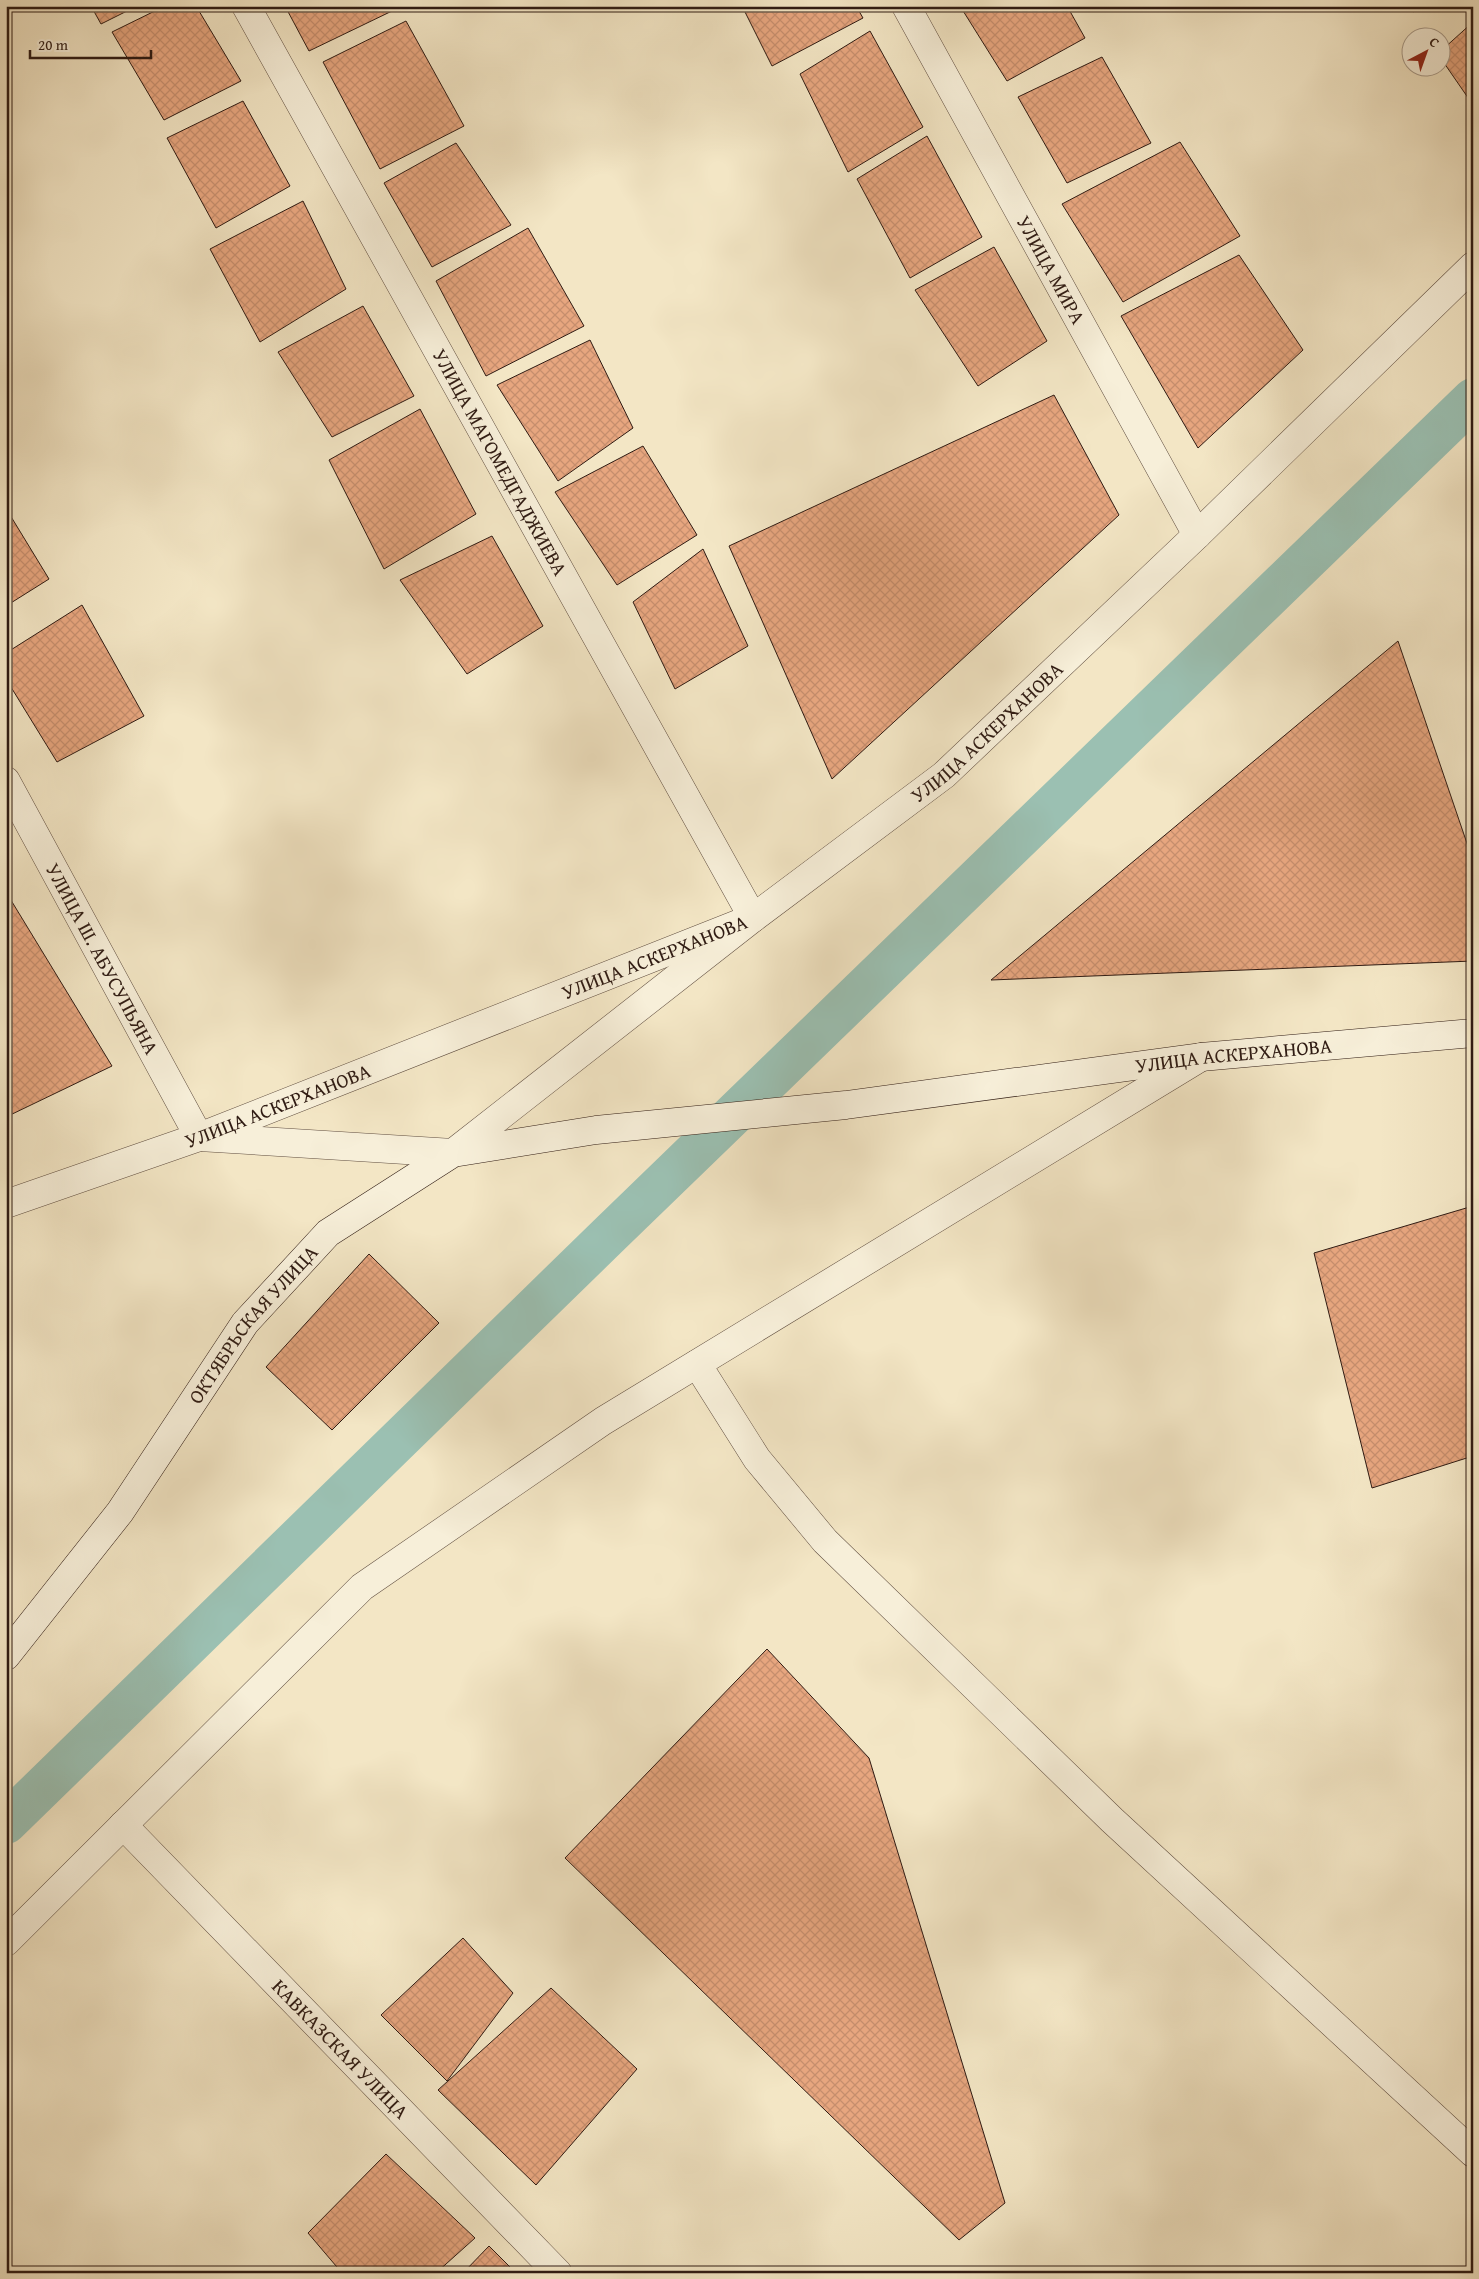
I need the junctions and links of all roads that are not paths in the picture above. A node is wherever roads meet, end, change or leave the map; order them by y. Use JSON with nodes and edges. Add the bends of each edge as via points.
{"nodes":[{"id":1,"x":246,"y":6,"type":"edge"},
{"id":2,"x":906,"y":6,"type":"edge"},
{"id":3,"x":1473,"y":266,"type":"edge"},
{"id":4,"x":1197,"y":535,"type":"junction"},
{"id":5,"x":6,"y":781,"type":"edge"},
{"id":6,"x":754,"y":918,"type":"junction"},
{"id":7,"x":1473,"y":1033,"type":"edge"},
{"id":8,"x":1201,"y":1057,"type":"junction"},
{"id":9,"x":596,"y":1130,"type":"joint"},
{"id":10,"x":199,"y":1137,"type":"junction"},
{"id":11,"x":452,"y":1153,"type":"junction"},
{"id":12,"x":6,"y":1204,"type":"edge"},
{"id":13,"x":697,"y":1364,"type":"junction"},
{"id":14,"x":6,"y":1656,"type":"edge"},
{"id":15,"x":123,"y":1826,"type":"junction"},
{"id":16,"x":6,"y":1942,"type":"edge"},
{"id":17,"x":1473,"y":2153,"type":"edge"},
{"id":18,"x":558,"y":2273,"type":"edge"}],
"edges":[{"from":1,"to":6,"type":"street","name":"УЛИЦА МАГОМЕДГАДЖИЕВА"},
{"from":2,"to":4,"type":"street","name":"УЛИЦА МИРА"},
{"from":3,"to":4,"type":"street","name":"УЛИЦА АСКЕРХАНОВА"},
{"from":4,"to":6,"type":"street","name":"УЛИЦА АСКЕРХАНОВА","via":[[944,775]]},
{"from":5,"to":10,"type":"street","name":"УЛИЦА Ш. АБУСУПЬЯНА"},
{"from":6,"to":10,"type":"street","name":"УЛИЦА АСКЕРХАНОВА"},
{"from":6,"to":11,"type":"street"},
{"from":7,"to":8,"type":"street","name":"УЛИЦА АСКЕРХАНОВА"},
{"from":8,"to":9,"type":"street","name":"УЛИЦА АСКЕРХАНОВА","via":[[846,1105]]},
{"from":8,"to":13,"type":"street"},
{"from":9,"to":11,"type":"street","name":"ОКТЯБРЬСКАЯ УЛИЦА"},
{"from":10,"to":11,"type":"street"},
{"from":10,"to":12,"type":"street","name":"УЛИЦА АСКЕРХАНОВА"},
{"from":11,"to":14,"type":"street","name":"ОКТЯБРЬСКАЯ УЛИЦА","via":[[328,1233],[245,1323],[120,1512]]},
{"from":13,"to":15,"type":"street","via":[[604,1421],[362,1587]]},
{"from":13,"to":17,"type":"street","via":[[757,1459],[825,1540],[1112,1820]]},
{"from":15,"to":16,"type":"street"},
{"from":15,"to":18,"type":"street","name":"КАВКАЗСКАЯ УЛИЦА"}]}
